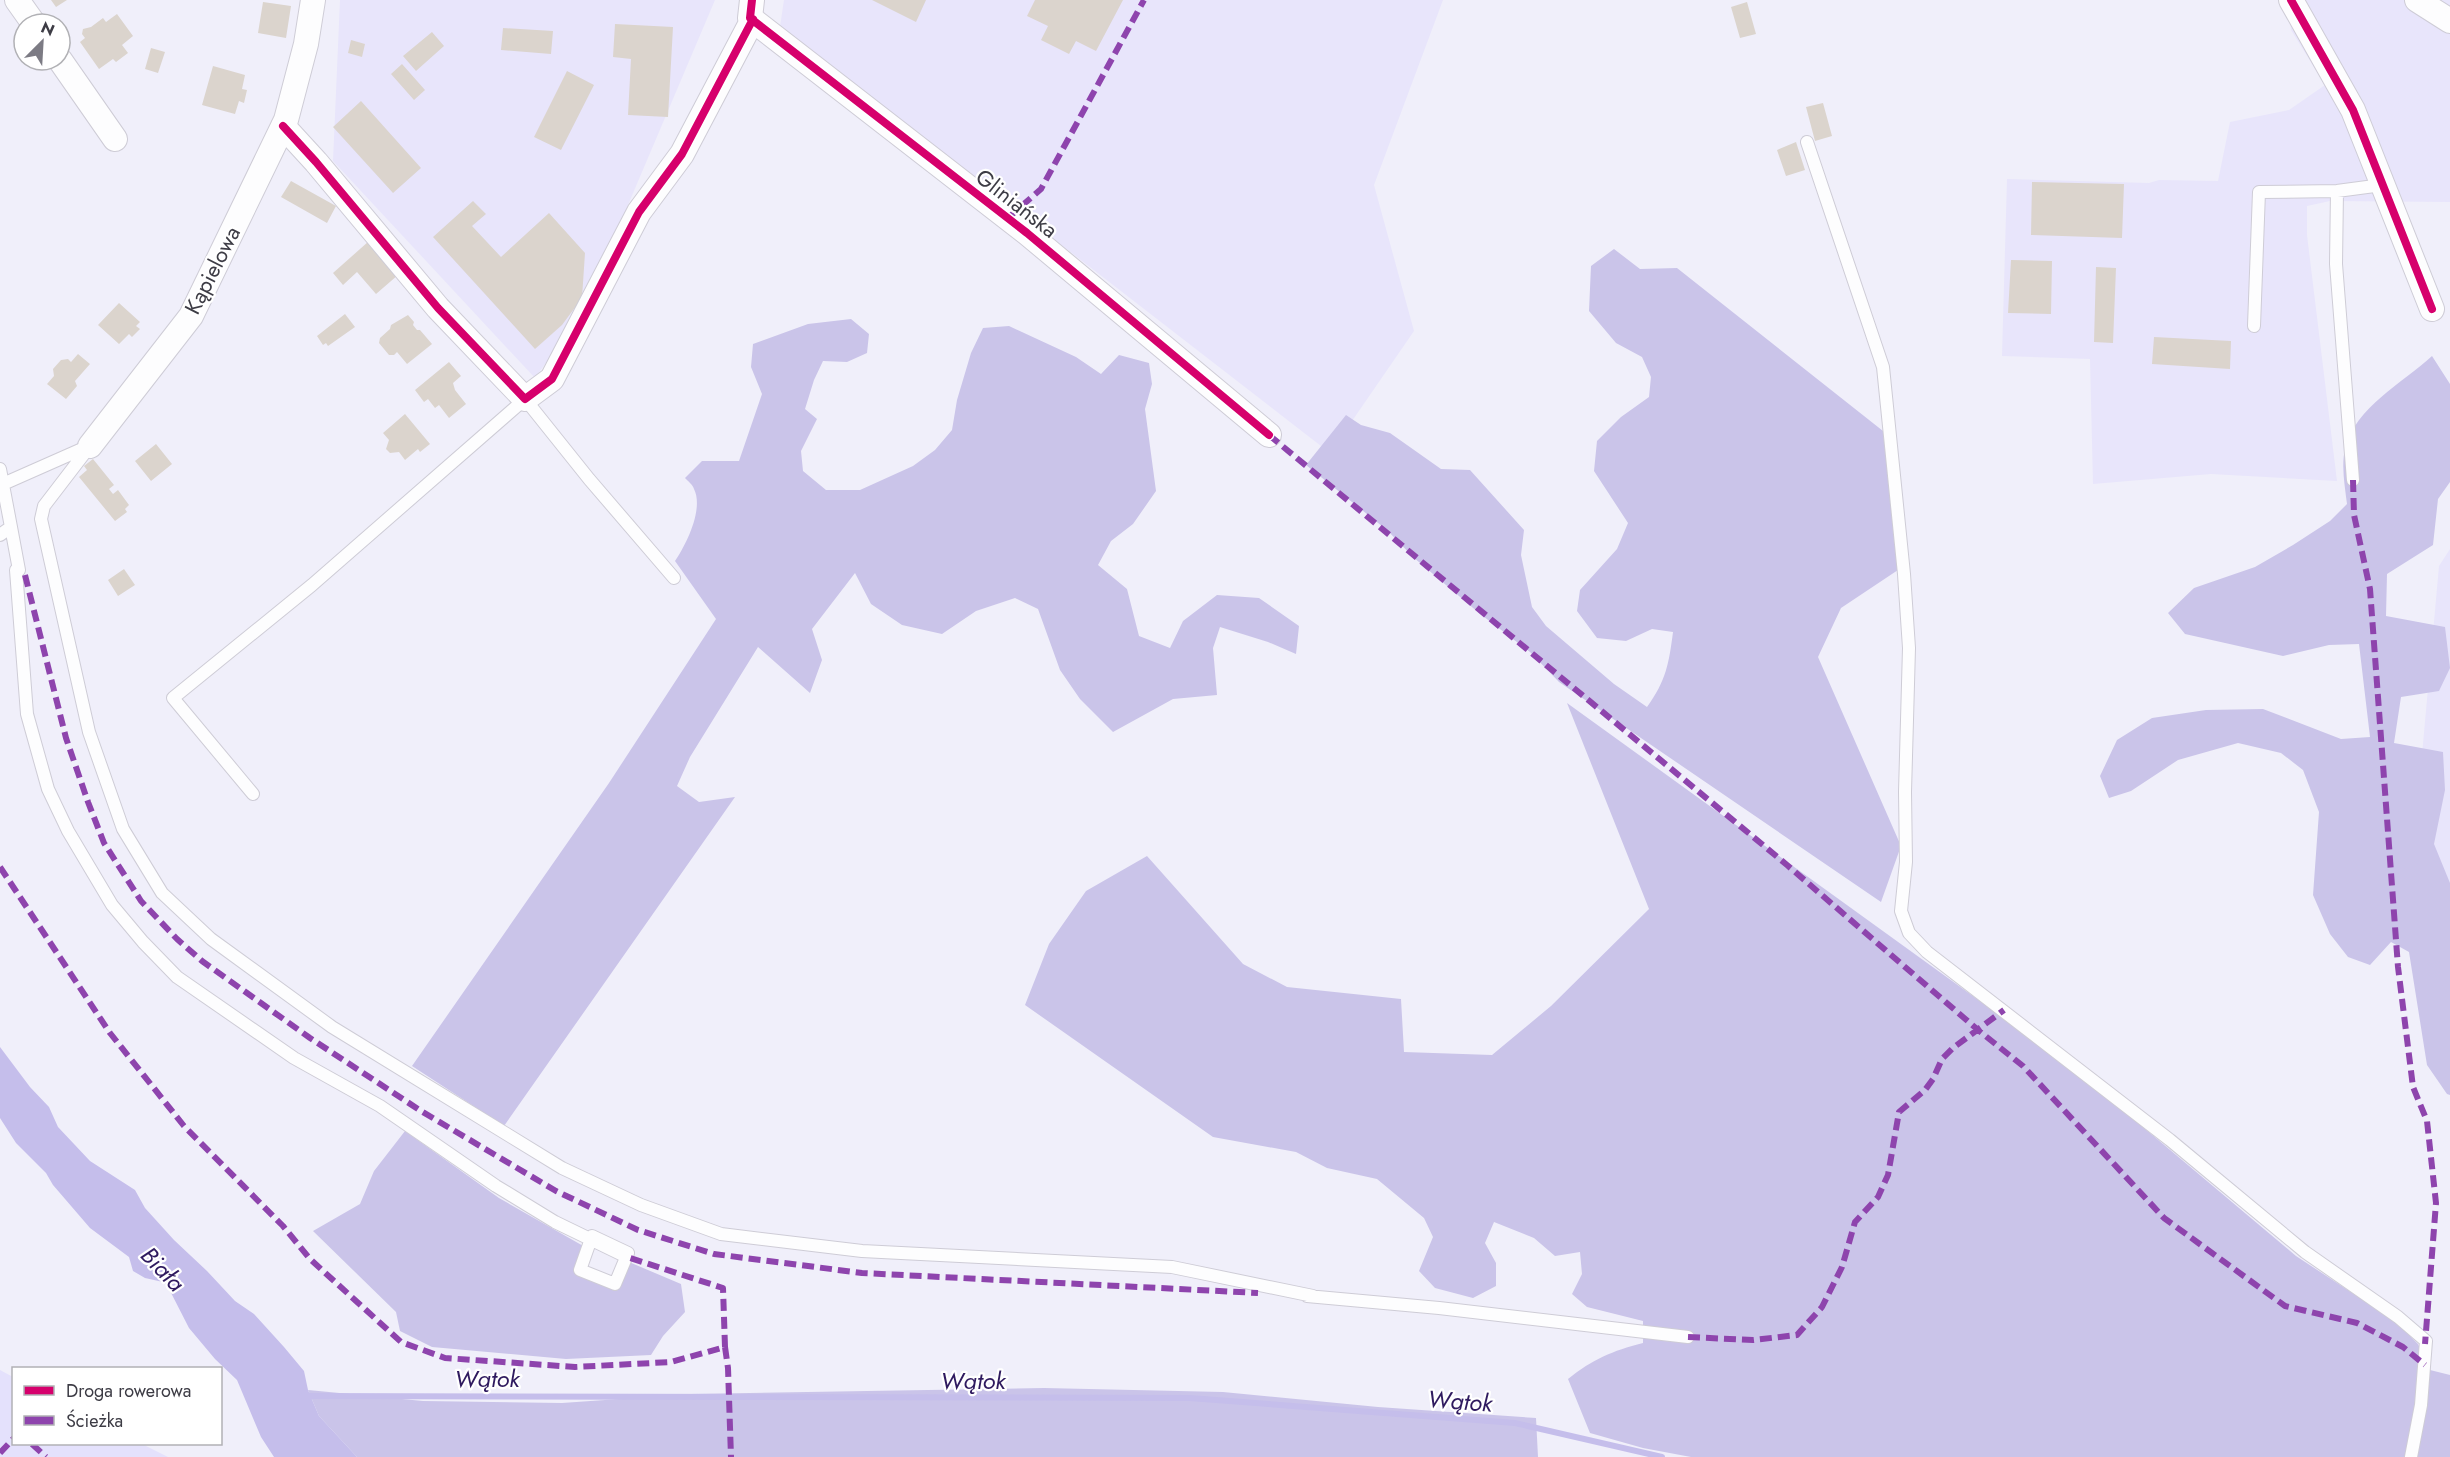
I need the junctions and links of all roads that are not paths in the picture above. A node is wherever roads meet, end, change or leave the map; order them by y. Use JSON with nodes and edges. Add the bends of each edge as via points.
{"nodes":[{"id":1,"x":313,"y":0,"type":"edge"},
{"id":2,"x":2291,"y":0,"type":"edge"},
{"id":3,"x":2417,"y":0,"type":"edge"},
{"id":4,"x":752,"y":10,"type":"edge"},
{"id":5,"x":2450,"y":21,"type":"edge"},
{"id":6,"x":68,"y":72,"type":"edge"},
{"id":7,"x":283,"y":126,"type":"junction"},
{"id":8,"x":115,"y":139,"type":"dead end"},
{"id":9,"x":1807,"y":142,"type":"dead end"},
{"id":10,"x":2382,"y":185,"type":"junction"},
{"id":11,"x":2337,"y":191,"type":"junction"},
{"id":12,"x":2432,"y":309,"type":"dead end"},
{"id":13,"x":2254,"y":326,"type":"dead end"},
{"id":14,"x":525,"y":399,"type":"junction"},
{"id":15,"x":1269,"y":435,"type":"dead end"},
{"id":16,"x":90,"y":446,"type":"junction"},
{"id":17,"x":0,"y":469,"type":"edge"},
{"id":18,"x":2353,"y":480,"type":"dead end"},
{"id":19,"x":3,"y":484,"type":"junction"},
{"id":20,"x":11,"y":527,"type":"junction"},
{"id":21,"x":0,"y":535,"type":"edge"},
{"id":22,"x":674,"y":578,"type":"dead end"},
{"id":23,"x":253,"y":794,"type":"dead end"},
{"id":24,"x":590,"y":1239,"type":"junction"},
{"id":25,"x":1688,"y":1337,"type":"dead end"},
{"id":26,"x":2411,"y":1457,"type":"edge"}],
"edges":[{"from":1,"to":7,"type":"street","name":"Kąpielowa","via":[[306,44]]},
{"from":2,"to":10,"type":"street","via":[[2353,110]]},
{"from":3,"to":5,"type":"street"},
{"from":4,"to":14,"type":"street","via":[[682,154],[639,212],[552,379]]},
{"from":4,"to":15,"type":"street","name":"Gliniańska"},
{"from":6,"to":8,"type":"street"},
{"from":7,"to":14,"type":"street","via":[[438,308]]},
{"from":7,"to":16,"type":"street","name":"Kąpielowa","via":[[191,316]]},
{"from":9,"to":26,"type":"lane","via":[[1883,367],[1909,648],[1906,862],[1901,911],[1909,933],[1927,952],[2170,1140],[2305,1252],[2426,1341],[2421,1405]]},
{"from":10,"to":11,"type":"lane"},
{"from":10,"to":12,"type":"street"},
{"from":11,"to":13,"type":"lane","via":[[2259,192]]},
{"from":11,"to":18,"type":"lane","via":[[2336,264]]},
{"from":14,"to":22,"type":"lane"},
{"from":14,"to":23,"type":"lane","via":[[312,585],[173,698]]},
{"from":16,"to":19,"type":"lane"},
{"from":16,"to":25,"type":"lane","name":"Kąpielowa","via":[[44,506],[41,519],[89,732],[123,829],[162,893],[211,939],[332,1027],[562,1168],[641,1205],[721,1234],[862,1251],[1172,1267],[1263,1291]]},
{"from":17,"to":19,"type":"lane"},
{"from":19,"to":20,"type":"lane"},
{"from":20,"to":21,"type":"lane"},
{"from":20,"to":24,"type":"lane","via":[[22,572],[16,570],[27,714],[48,789],[112,905],[177,977],[294,1058],[380,1106],[496,1186]]},
{"from":24,"to":24,"type":"lane","via":[[580,1270],[615,1284],[628,1253],[592,1236]]}]}
